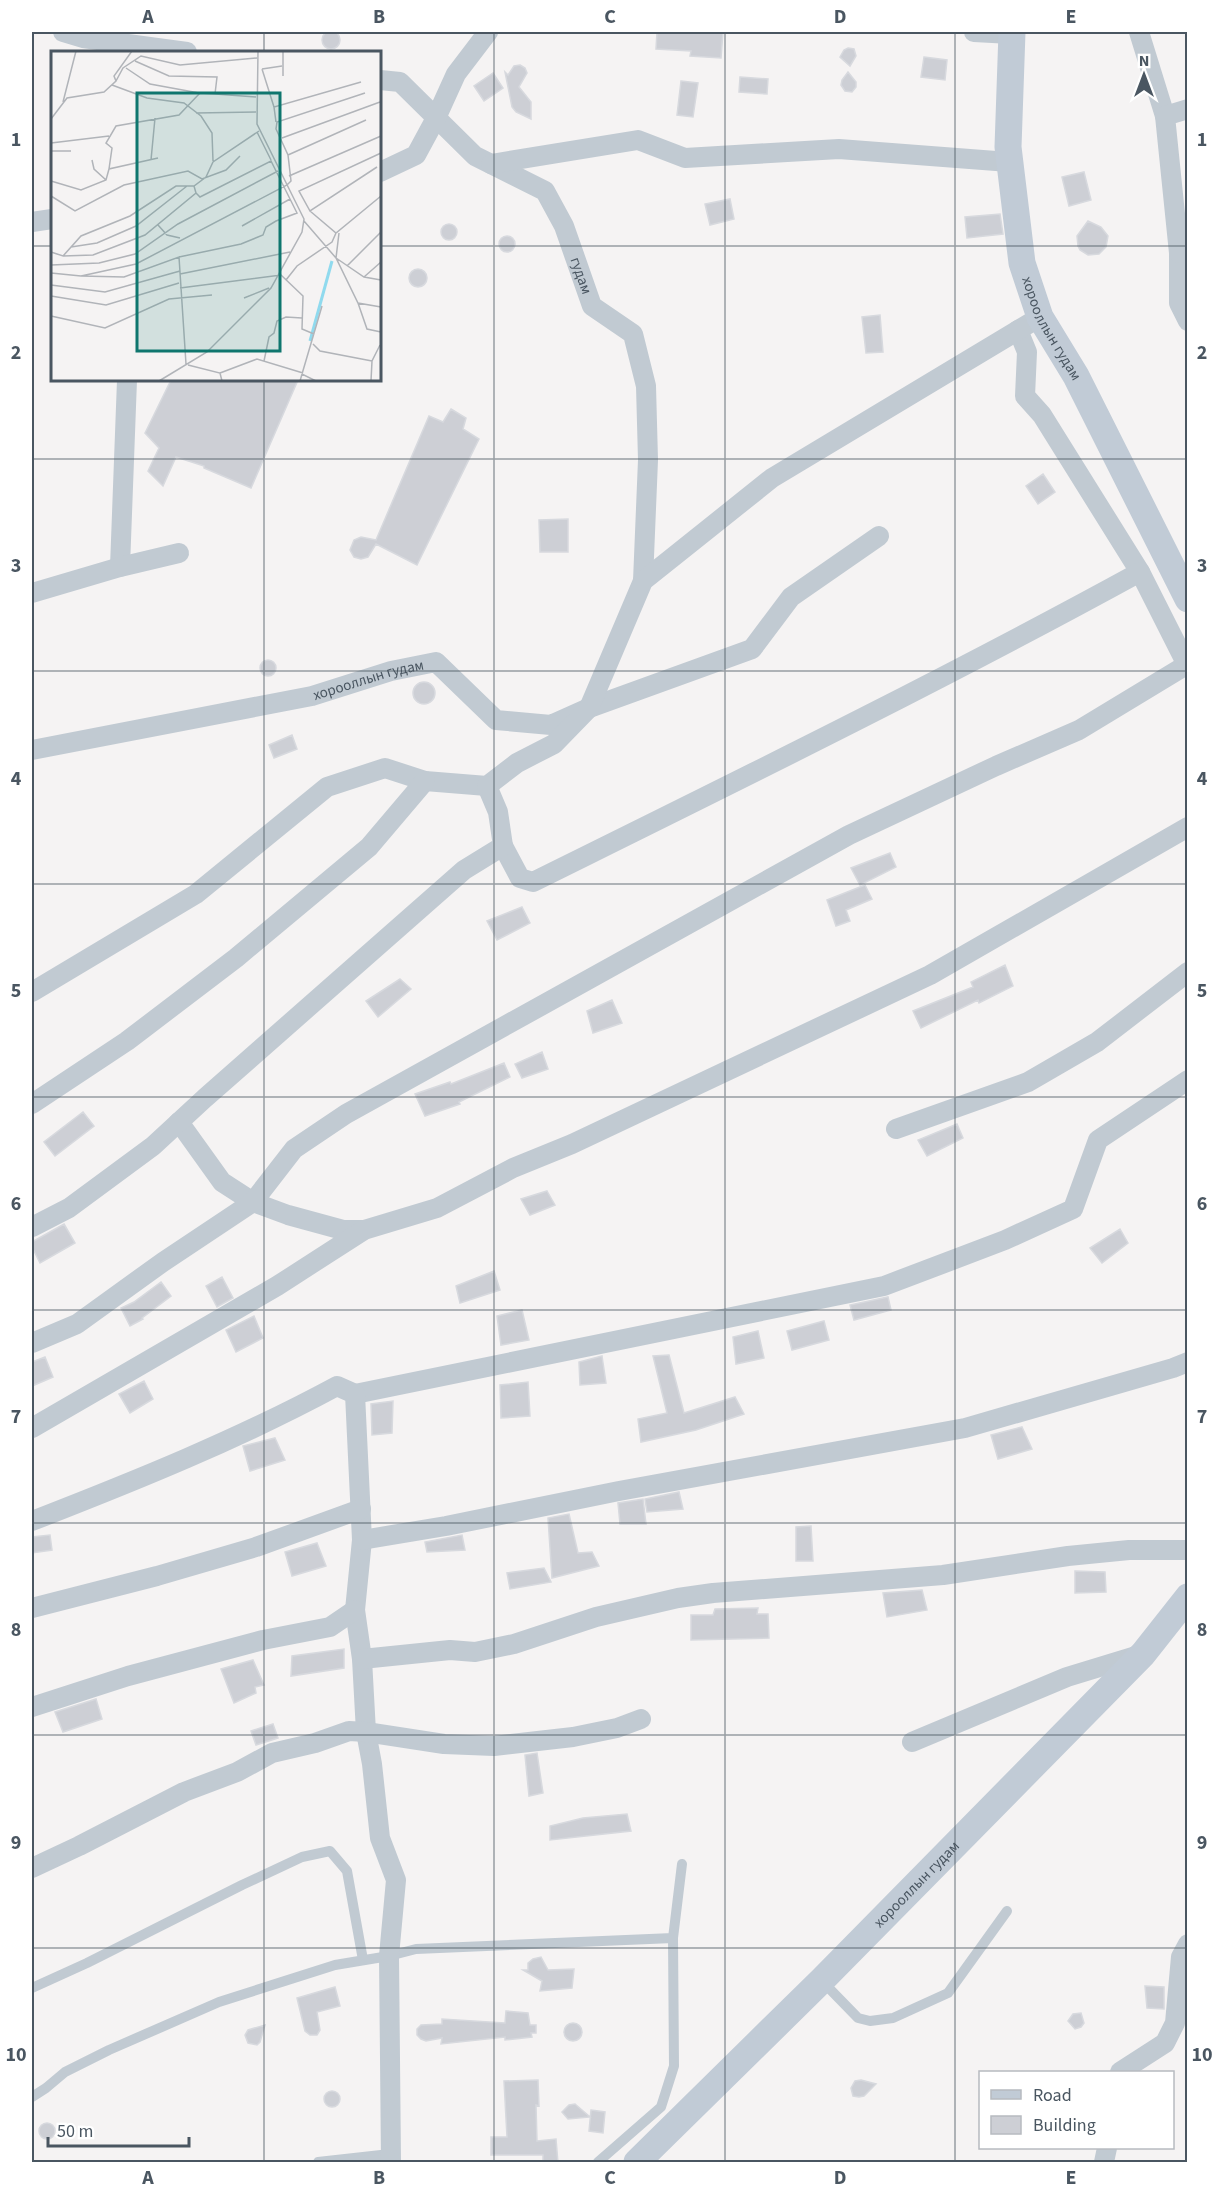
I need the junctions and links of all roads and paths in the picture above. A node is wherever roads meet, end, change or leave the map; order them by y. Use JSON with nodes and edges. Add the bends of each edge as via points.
{"nodes":[{"id":1,"x":63,"y":32,"type":"edge"},
{"id":2,"x":488,"y":32,"type":"edge"},
{"id":3,"x":974,"y":32,"type":"edge"},
{"id":4,"x":1139,"y":32,"type":"edge"},
{"id":5,"x":1012,"y":33,"type":"edge"},
{"id":6,"x":180,"y":51,"type":"edge"},
{"id":7,"x":381,"y":80,"type":"edge"},
{"id":8,"x":1188,"y":109,"type":"edge"},
{"id":9,"x":1165,"y":116,"type":"junction"},
{"id":10,"x":436,"y":118,"type":"junction"},
{"id":11,"x":1010,"y":162,"type":"junction"},
{"id":12,"x":491,"y":164,"type":"junction"},
{"id":13,"x":381,"y":172,"type":"edge"},
{"id":14,"x":51,"y":219,"type":"edge"},
{"id":15,"x":32,"y":222,"type":"edge"},
{"id":16,"x":1183,"y":248,"type":"edge"},
{"id":17,"x":1188,"y":321,"type":"edge"},
{"id":18,"x":1029,"y":324,"type":"junction"},
{"id":19,"x":127,"y":381,"type":"edge"},
{"id":20,"x":879,"y":536,"type":"dead end"},
{"id":21,"x":179,"y":553,"type":"dead end"},
{"id":22,"x":120,"y":567,"type":"junction"},
{"id":23,"x":1140,"y":572,"type":"junction"},
{"id":24,"x":643,"y":581,"type":"junction"},
{"id":25,"x":32,"y":593,"type":"edge"},
{"id":26,"x":1188,"y":599,"type":"edge"},
{"id":27,"x":1187,"y":666,"type":"edge"},
{"id":28,"x":589,"y":708,"type":"junction"},
{"id":29,"x":32,"y":750,"type":"edge"},
{"id":30,"x":425,"y":781,"type":"junction"},
{"id":31,"x":487,"y":786,"type":"junction"},
{"id":32,"x":1188,"y":827,"type":"edge"},
{"id":33,"x":503,"y":846,"type":"junction"},
{"id":34,"x":1188,"y":972,"type":"edge"},
{"id":35,"x":32,"y":992,"type":"edge"},
{"id":36,"x":1188,"y":1080,"type":"edge"},
{"id":37,"x":32,"y":1104,"type":"edge"},
{"id":38,"x":179,"y":1122,"type":"junction"},
{"id":39,"x":896,"y":1129,"type":"dead end"},
{"id":40,"x":253,"y":1202,"type":"junction"},
{"id":41,"x":32,"y":1227,"type":"edge"},
{"id":42,"x":364,"y":1230,"type":"junction"},
{"id":43,"x":32,"y":1343,"type":"edge"},
{"id":44,"x":1188,"y":1362,"type":"edge"},
{"id":45,"x":355,"y":1394,"type":"junction"},
{"id":46,"x":32,"y":1428,"type":"edge"},
{"id":47,"x":361,"y":1509,"type":"junction"},
{"id":48,"x":32,"y":1521,"type":"edge"},
{"id":49,"x":362,"y":1540,"type":"junction"},
{"id":50,"x":1188,"y":1550,"type":"edge"},
{"id":51,"x":1188,"y":1597,"type":"edge"},
{"id":52,"x":32,"y":1608,"type":"edge"},
{"id":53,"x":355,"y":1610,"type":"junction"},
{"id":54,"x":1143,"y":1654,"type":"junction"},
{"id":55,"x":362,"y":1659,"type":"junction"},
{"id":56,"x":32,"y":1707,"type":"edge"},
{"id":57,"x":641,"y":1719,"type":"dead end"},
{"id":58,"x":366,"y":1732,"type":"junction"},
{"id":59,"x":912,"y":1742,"type":"dead end"},
{"id":60,"x":682,"y":1864,"type":"dead end"},
{"id":61,"x":32,"y":1868,"type":"edge"},
{"id":62,"x":1007,"y":1911,"type":"dead end"},
{"id":63,"x":673,"y":1938,"type":"junction"},
{"id":64,"x":1188,"y":1944,"type":"edge"},
{"id":65,"x":389,"y":1956,"type":"junction"},
{"id":66,"x":363,"y":1960,"type":"junction"},
{"id":67,"x":822,"y":1980,"type":"junction"},
{"id":68,"x":32,"y":1988,"type":"edge"},
{"id":69,"x":1123,"y":2071,"type":"edge"},
{"id":70,"x":32,"y":2097,"type":"edge"},
{"id":71,"x":391,"y":2158,"type":"edge"},
{"id":72,"x":318,"y":2163,"type":"edge"},
{"id":73,"x":598,"y":2163,"type":"edge"},
{"id":74,"x":637,"y":2163,"type":"edge"}],
"edges":[{"from":1,"to":6,"type":"street"},
{"from":2,"to":10,"type":"street","via":[[456,74]]},
{"from":3,"to":5,"type":"street","name":"хорооллын гудам"},
{"from":4,"to":9,"type":"street"},
{"from":5,"to":11,"type":"main road","name":"хорооллын гудам"},
{"from":7,"to":10,"type":"street","name":"гудам","via":[[400,82]]},
{"from":8,"to":9,"type":"street"},
{"from":9,"to":16,"type":"street"},
{"from":10,"to":12,"type":"street","name":"гудам","via":[[475,156]]},
{"from":10,"to":13,"type":"street","via":[[416,155]]},
{"from":11,"to":12,"type":"street","via":[[839,149],[685,158],[638,140]]},
{"from":11,"to":18,"type":"main road","name":"хорооллын гудам"},
{"from":12,"to":24,"type":"street","name":"гудам","via":[[545,191],[564,226],[592,306],[633,334],[646,386],[648,460]]},
{"from":14,"to":15,"type":"street"},
{"from":16,"to":17,"type":"street","via":[[1179,303]]},
{"from":18,"to":23,"type":"street","via":[[1025,396],[1042,415]]},
{"from":18,"to":24,"type":"street","via":[[772,478]]},
{"from":18,"to":26,"type":"main road","name":"хорооллын гудам","via":[[1076,376]]},
{"from":19,"to":22,"type":"street"},
{"from":20,"to":28,"type":"street","name":"хорооллын гудам","via":[[791,597],[752,650]]},
{"from":21,"to":22,"type":"street"},
{"from":22,"to":25,"type":"street"},
{"from":23,"to":27,"type":"street"},
{"from":23,"to":33,"type":"street","via":[[850,724],[533,882],[520,878]]},
{"from":24,"to":28,"type":"street"},
{"from":27,"to":40,"type":"street","via":[[1079,730],[849,835],[346,1114],[294,1149]]},
{"from":28,"to":29,"type":"street","name":"хорооллын гудам","via":[[550,725],[496,720],[436,662],[312,696]]},
{"from":28,"to":31,"type":"street","via":[[554,744],[517,763]]},
{"from":30,"to":31,"type":"street"},
{"from":30,"to":35,"type":"street","via":[[385,768],[327,787],[196,894]]},
{"from":30,"to":37,"type":"street","via":[[369,847],[236,958],[127,1041]]},
{"from":31,"to":33,"type":"street","via":[[498,812]]},
{"from":32,"to":42,"type":"street","via":[[930,975],[572,1144],[513,1168],[437,1208]]},
{"from":33,"to":38,"type":"street","via":[[464,870]]},
{"from":34,"to":39,"type":"street","via":[[1097,1042],[1028,1082]]},
{"from":36,"to":45,"type":"street","via":[[1098,1140],[1073,1209],[1005,1240],[884,1286]]},
{"from":38,"to":40,"type":"street","via":[[222,1182]]},
{"from":38,"to":41,"type":"street","via":[[69,1208]]},
{"from":40,"to":42,"type":"street","via":[[343,1230]]},
{"from":40,"to":43,"type":"street","via":[[77,1324]]},
{"from":42,"to":46,"type":"street","via":[[277,1286]]},
{"from":44,"to":49,"type":"street","via":[[965,1428]]},
{"from":45,"to":47,"type":"street"},
{"from":45,"to":48,"type":"street","via":[[337,1386],[266,1424]]},
{"from":47,"to":49,"type":"street"},
{"from":47,"to":52,"type":"street","via":[[245,1550]]},
{"from":49,"to":53,"type":"street"},
{"from":50,"to":55,"type":"street","via":[[1129,1550],[943,1575],[713,1593],[596,1617],[514,1644],[475,1652],[450,1650]]},
{"from":51,"to":54,"type":"main road","name":"хорооллын гудам"},
{"from":53,"to":55,"type":"street"},
{"from":53,"to":56,"type":"street","via":[[330,1627],[263,1640],[128,1676]]},
{"from":54,"to":59,"type":"street","via":[[1067,1677]]},
{"from":54,"to":67,"type":"main road","name":"хорооллын гудам"},
{"from":55,"to":58,"type":"street"},
{"from":57,"to":58,"type":"street","via":[[573,1737],[494,1746],[444,1744]]},
{"from":58,"to":61,"type":"street","via":[[349,1731],[272,1753]]},
{"from":58,"to":65,"type":"street","via":[[380,1838],[396,1880]]},
{"from":60,"to":63,"type":"lane"},
{"from":62,"to":67,"type":"lane","via":[[948,1993],[893,2018],[858,2018]]},
{"from":63,"to":65,"type":"lane","via":[[416,1949]]},
{"from":63,"to":73,"type":"lane","via":[[674,2066],[669,2086],[661,2107]]},
{"from":64,"to":69,"type":"street","via":[[1181,1957],[1175,2023],[1166,2043]]},
{"from":65,"to":66,"type":"lane"},
{"from":65,"to":71,"type":"street"},
{"from":66,"to":68,"type":"lane","via":[[347,1871],[330,1851],[302,1857],[262,1875]]},
{"from":66,"to":70,"type":"lane","via":[[335,1965],[219,2002],[82,2063]]},
{"from":67,"to":74,"type":"main road","name":"хорооллын гудам"},
{"from":71,"to":72,"type":"lane"}]}
